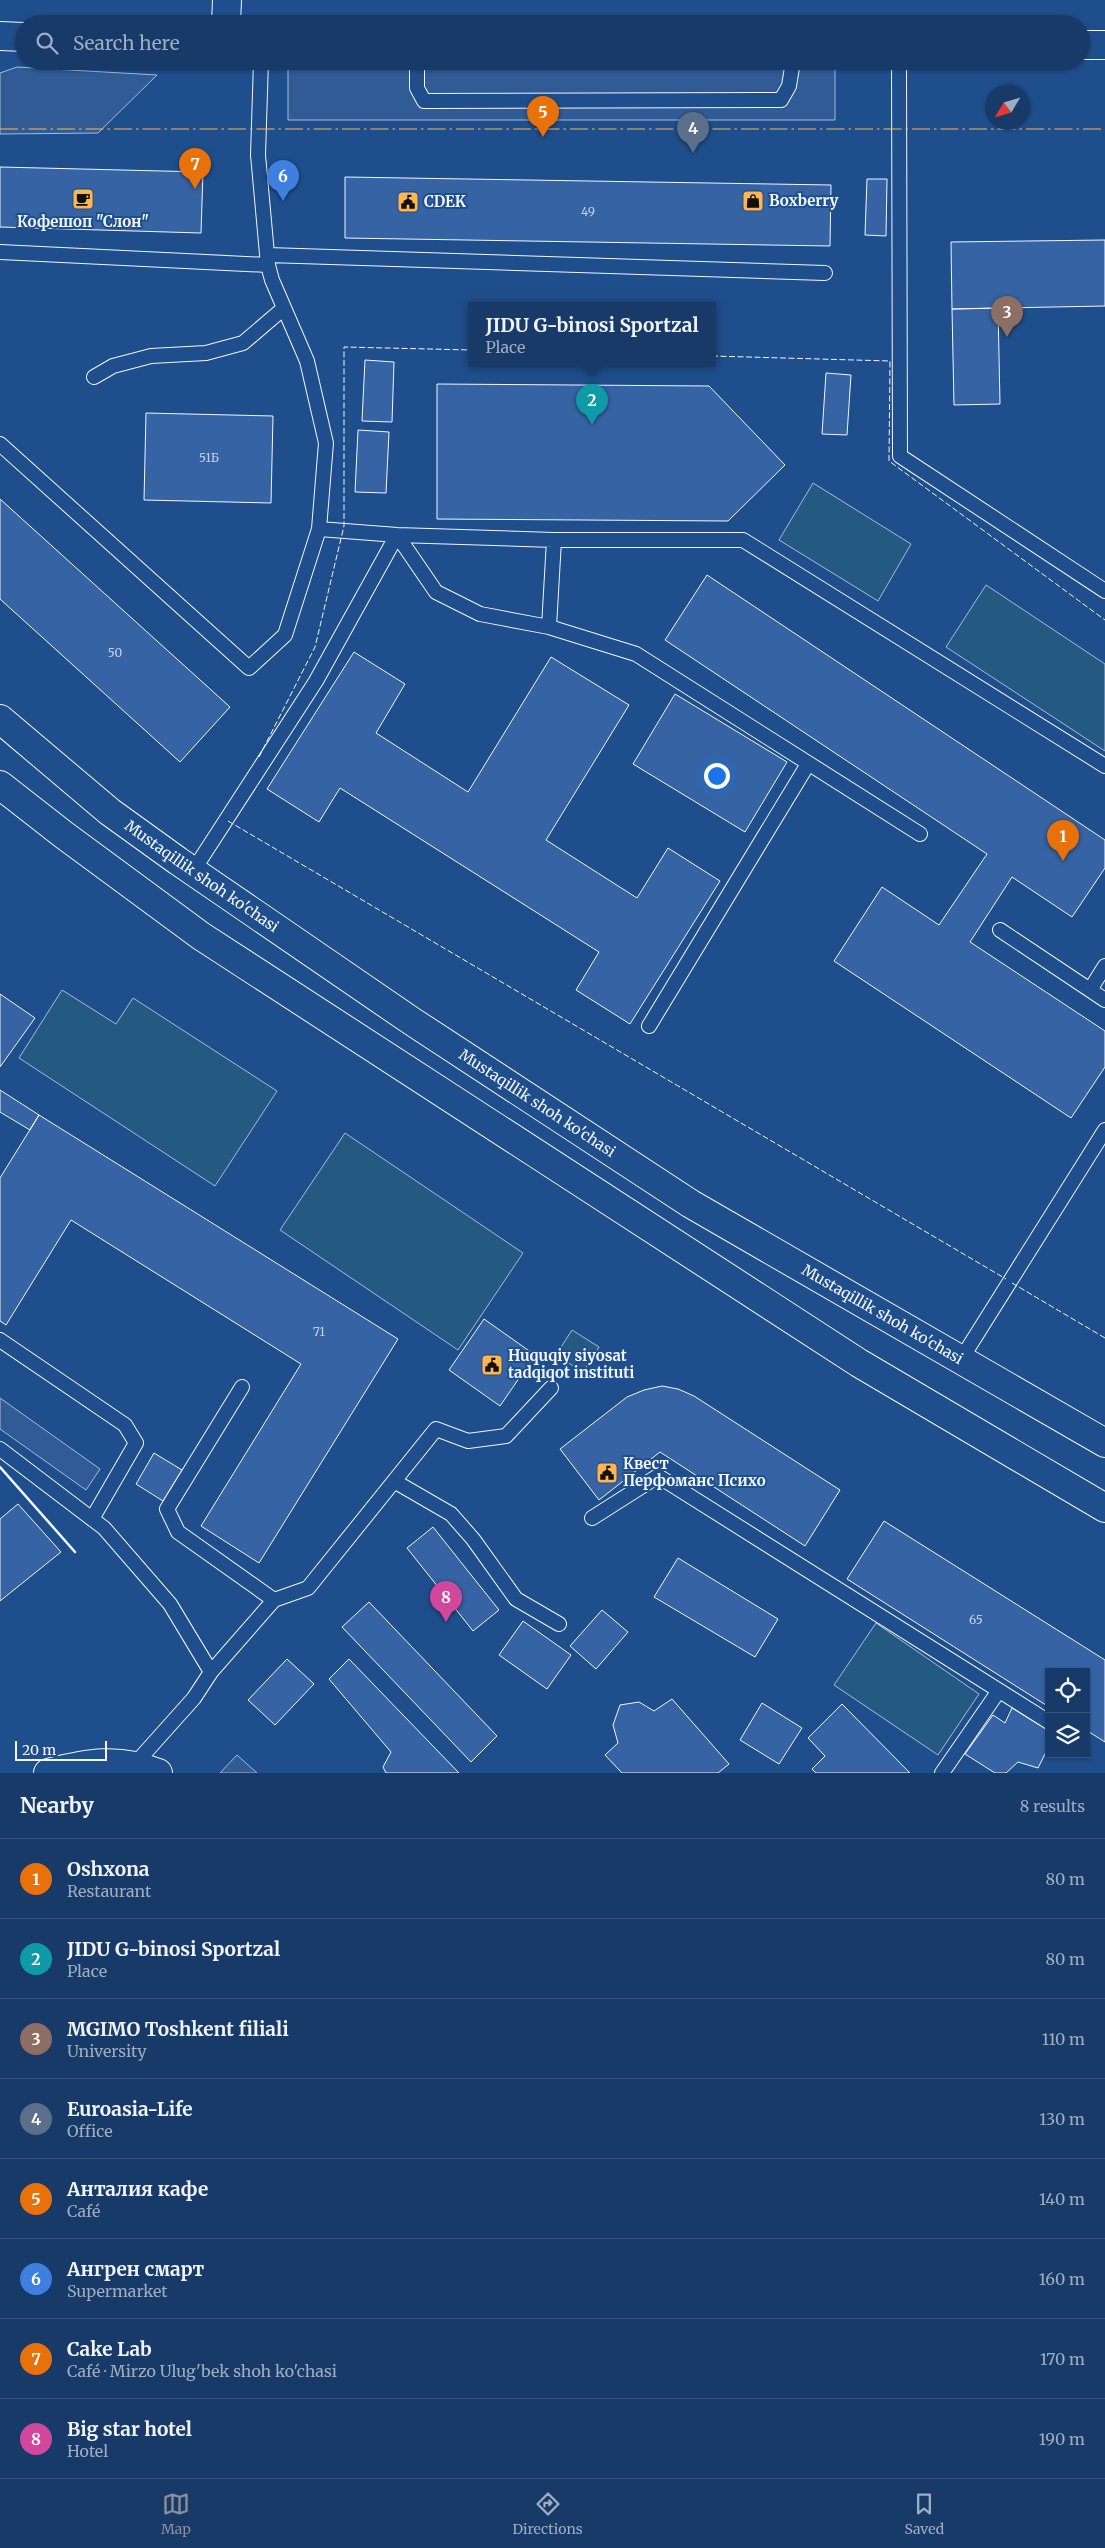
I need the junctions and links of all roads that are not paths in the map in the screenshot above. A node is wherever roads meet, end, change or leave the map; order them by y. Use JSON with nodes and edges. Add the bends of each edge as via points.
{"nodes":[{"id":1,"x":227,"y":0,"type":"edge"},
{"id":2,"x":226,"y":15,"type":"edge"},
{"id":3,"x":0,"y":36,"type":"edge"},
{"id":4,"x":15,"y":37,"type":"edge"},
{"id":5,"x":1090,"y":45,"type":"edge"},
{"id":6,"x":1105,"y":45,"type":"edge"},
{"id":7,"x":261,"y":70,"type":"edge"},
{"id":8,"x":417,"y":70,"type":"edge"},
{"id":9,"x":792,"y":70,"type":"edge"},
{"id":10,"x":900,"y":70,"type":"edge"},
{"id":11,"x":0,"y":252,"type":"edge"},
{"id":12,"x":268,"y":260,"type":"junction"},
{"id":13,"x":825,"y":273,"type":"dead end"},
{"id":14,"x":284,"y":308,"type":"junction"},
{"id":15,"x":94,"y":377,"type":"dead end"},
{"id":16,"x":0,"y":444,"type":"edge"},
{"id":17,"x":319,"y":529,"type":"junction"},
{"id":18,"x":397,"y":535,"type":"junction"},
{"id":19,"x":554,"y":540,"type":"junction"},
{"id":20,"x":1105,"y":591,"type":"edge"},
{"id":21,"x":549,"y":627,"type":"junction"},
{"id":22,"x":0,"y":719,"type":"edge"},
{"id":23,"x":808,"y":764,"type":"junction"},
{"id":24,"x":1105,"y":766,"type":"edge"},
{"id":25,"x":0,"y":785,"type":"edge"},
{"id":26,"x":920,"y":834,"type":"dead end"},
{"id":27,"x":193,"y":872,"type":"junction"},
{"id":28,"x":1000,"y":930,"type":"dead end"},
{"id":29,"x":1105,"y":966,"type":"edge"},
{"id":30,"x":1090,"y":990,"type":"junction"},
{"id":31,"x":1105,"y":1000,"type":"edge"},
{"id":32,"x":649,"y":1026,"type":"dead end"},
{"id":33,"x":1105,"y":1130,"type":"edge"},
{"id":34,"x":0,"y":1340,"type":"edge"},
{"id":35,"x":960,"y":1361,"type":"junction"},
{"id":36,"x":242,"y":1387,"type":"dead end"},
{"id":37,"x":551,"y":1388,"type":"dead end"},
{"id":38,"x":1105,"y":1443,"type":"edge"},
{"id":39,"x":0,"y":1449,"type":"edge"},
{"id":40,"x":394,"y":1481,"type":"junction"},
{"id":41,"x":1105,"y":1508,"type":"edge"},
{"id":42,"x":592,"y":1518,"type":"dead end"},
{"id":43,"x":92,"y":1519,"type":"junction"},
{"id":44,"x":274,"y":1600,"type":"junction"},
{"id":45,"x":559,"y":1624,"type":"dead end"},
{"id":46,"x":211,"y":1672,"type":"junction"},
{"id":47,"x":998,"y":1692,"type":"junction"},
{"id":48,"x":1045,"y":1720,"type":"edge"},
{"id":49,"x":146,"y":1769,"type":"edge"},
{"id":50,"x":48,"y":1773,"type":"edge"},
{"id":51,"x":942,"y":1773,"type":"edge"}],
"edges":[{"from":1,"to":2,"type":"main road"},
{"from":3,"to":4,"type":"main road"},
{"from":5,"to":6,"type":"main road"},
{"from":7,"to":12,"type":"lane","via":[[258,155]]},
{"from":8,"to":9,"type":"lane","via":[[417,88],[424,101],[781,100],[790,86]]},
{"from":10,"to":20,"type":"lane","via":[[900,456]]},
{"from":11,"to":12,"type":"lane"},
{"from":12,"to":13,"type":"lane"},
{"from":12,"to":14,"type":"lane"},
{"from":14,"to":15,"type":"lane","via":[[243,344],[206,353],[150,356],[113,366]]},
{"from":14,"to":17,"type":"lane","via":[[307,361],[326,444]]},
{"from":16,"to":17,"type":"lane","via":[[249,668],[285,635]]},
{"from":17,"to":18,"type":"lane"},
{"from":18,"to":19,"type":"lane"},
{"from":18,"to":21,"type":"lane","via":[[436,592],[480,614]]},
{"from":18,"to":27,"type":"lane","via":[[316,681]]},
{"from":19,"to":21,"type":"lane"},
{"from":19,"to":24,"type":"lane","via":[[743,540]]},
{"from":21,"to":23,"type":"lane","via":[[636,654]]},
{"from":22,"to":27,"type":"main road","name":"Mustaqillik shoh ko'chasi","via":[[110,812]]},
{"from":23,"to":26,"type":"lane"},
{"from":23,"to":32,"type":"lane"},
{"from":25,"to":41,"type":"main road","via":[[201,936],[859,1363]]},
{"from":27,"to":35,"type":"main road","name":"Mustaqillik shoh ko'chasi","via":[[691,1204]]},
{"from":28,"to":30,"type":"lane"},
{"from":29,"to":30,"type":"lane"},
{"from":30,"to":31,"type":"lane"},
{"from":33,"to":35,"type":"lane"},
{"from":34,"to":43,"type":"lane","via":[[126,1425],[136,1444]]},
{"from":35,"to":38,"type":"main road","name":"Mustaqillik shoh ko'chasi"},
{"from":36,"to":44,"type":"lane","via":[[167,1509],[178,1532]]},
{"from":37,"to":40,"type":"lane","via":[[506,1436],[468,1442],[436,1429]]},
{"from":39,"to":43,"type":"lane"},
{"from":40,"to":44,"type":"lane","via":[[308,1588]]},
{"from":40,"to":45,"type":"lane","via":[[451,1514],[516,1599]]},
{"from":42,"to":47,"type":"lane","via":[[658,1476]]},
{"from":43,"to":46,"type":"lane","via":[[104,1528],[170,1604]]},
{"from":44,"to":46,"type":"lane"},
{"from":46,"to":49,"type":"lane"},
{"from":47,"to":48,"type":"lane"},
{"from":47,"to":51,"type":"lane"},
{"from":49,"to":50,"type":"main road","via":[[114,1762]]}]}
